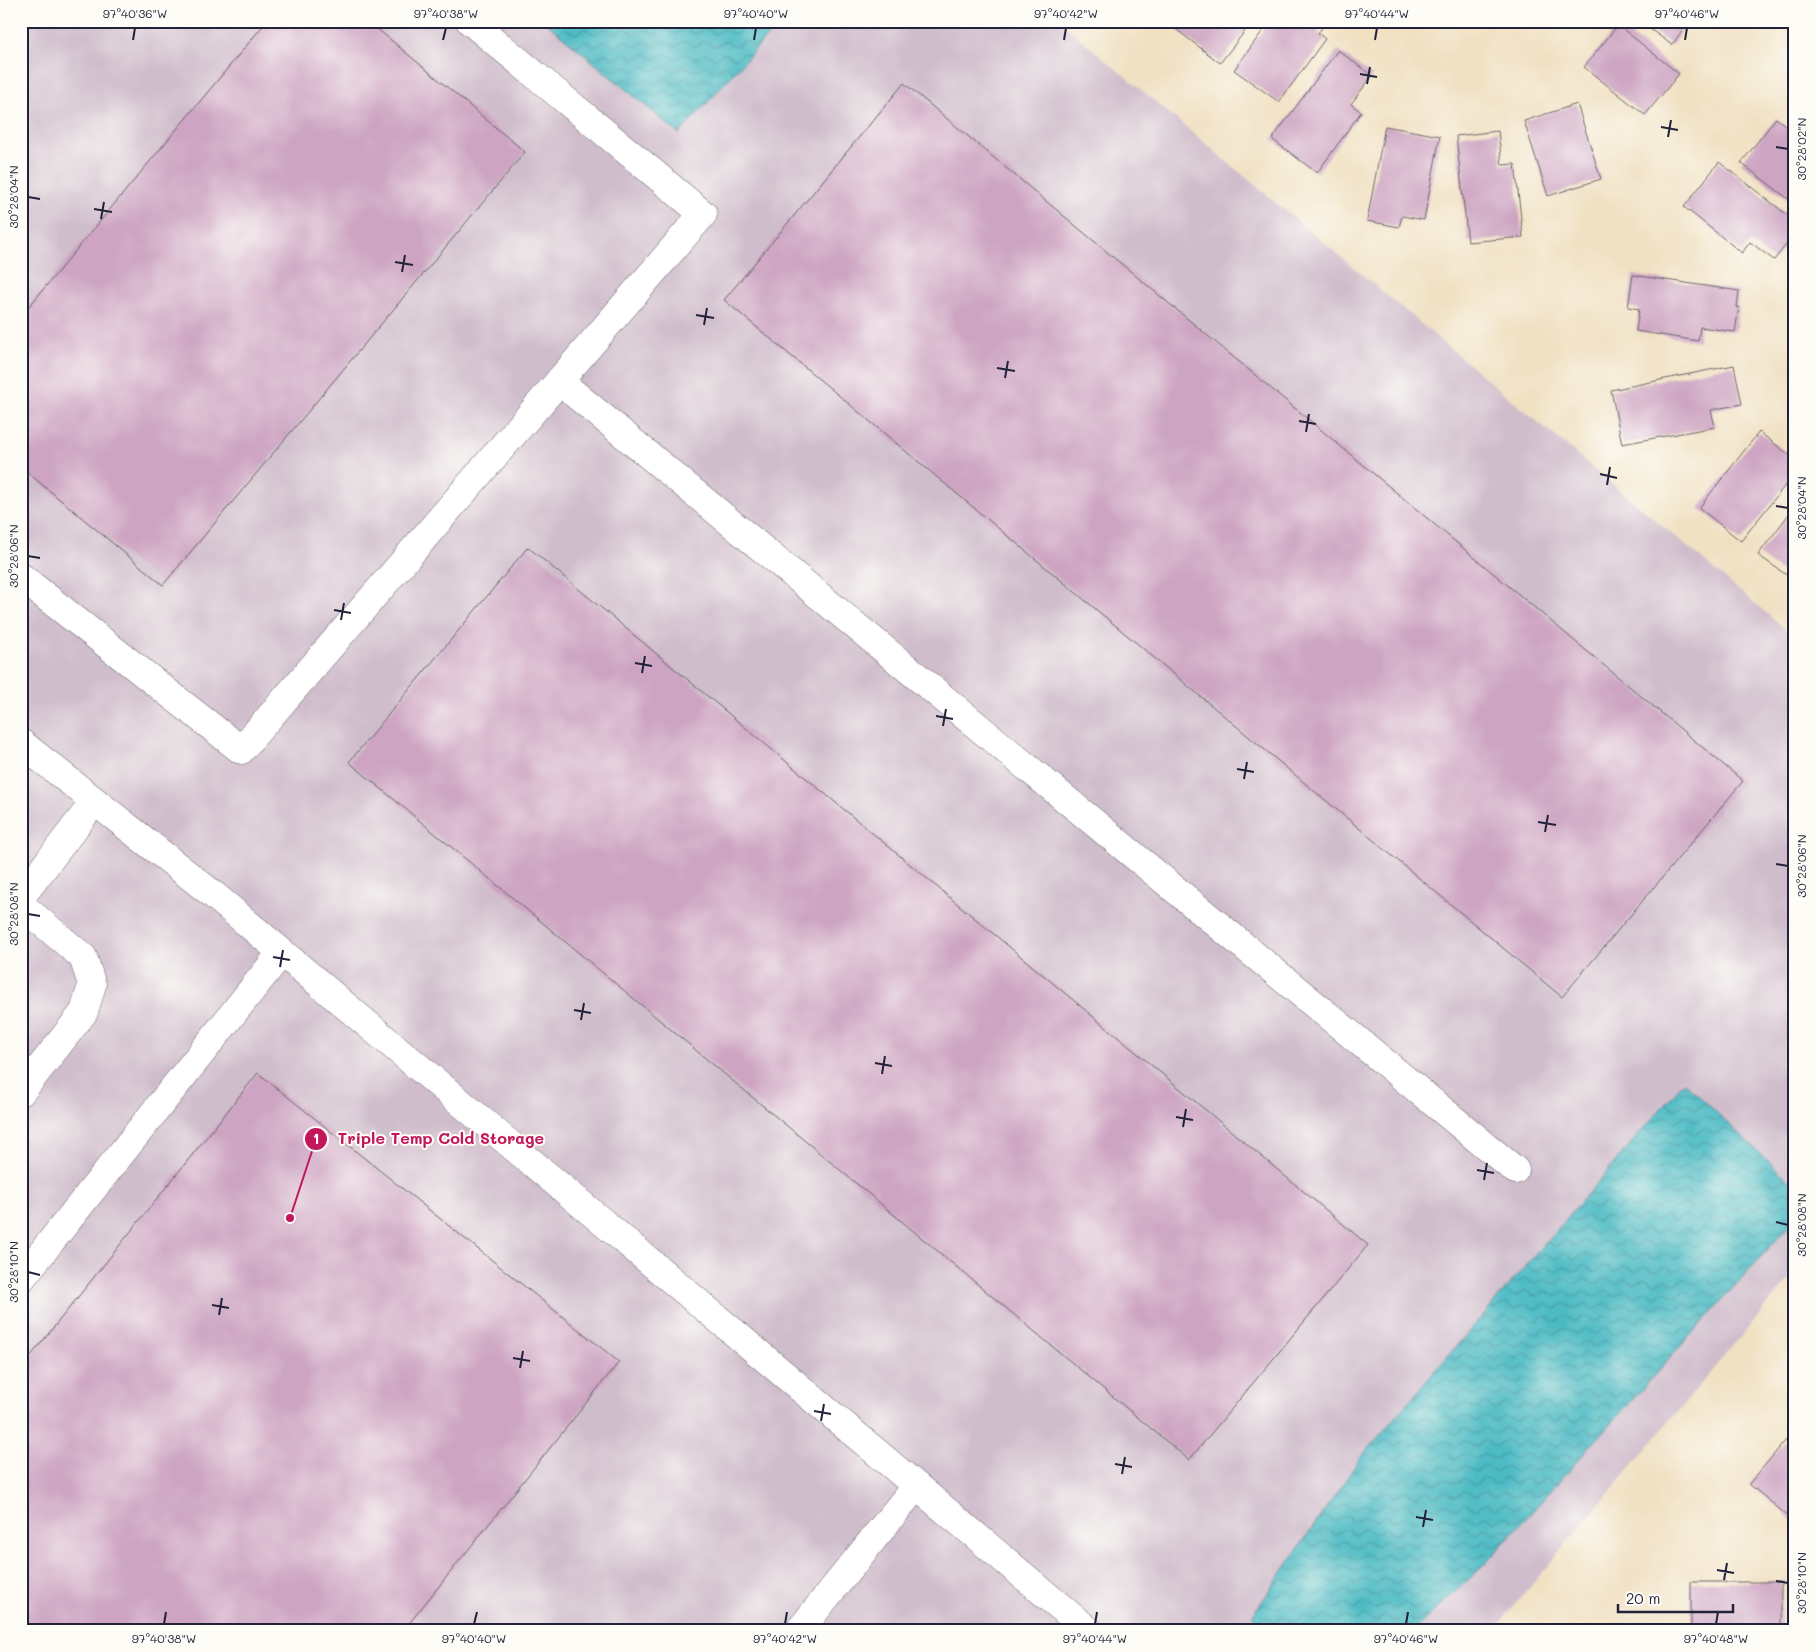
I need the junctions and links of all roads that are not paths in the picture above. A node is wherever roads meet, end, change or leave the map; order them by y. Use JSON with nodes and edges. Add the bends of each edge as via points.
{"nodes":[{"id":1,"x":470,"y":21,"type":"edge"},
{"id":2,"x":558,"y":381,"type":"junction"},
{"id":3,"x":21,"y":578,"type":"edge"},
{"id":4,"x":21,"y":743,"type":"edge"},
{"id":5,"x":95,"y":801,"type":"junction"},
{"id":6,"x":21,"y":897,"type":"edge"},
{"id":7,"x":21,"y":904,"type":"edge"},
{"id":8,"x":282,"y":952,"type":"junction"},
{"id":9,"x":21,"y":1092,"type":"edge"},
{"id":10,"x":1515,"y":1170,"type":"dead end"},
{"id":11,"x":21,"y":1279,"type":"edge"},
{"id":12,"x":916,"y":1486,"type":"junction"},
{"id":13,"x":799,"y":1631,"type":"edge"},
{"id":14,"x":1089,"y":1631,"type":"edge"}],
"edges":[{"from":1,"to":2,"type":"lane","via":[[703,214]]},
{"from":2,"to":3,"type":"lane","via":[[241,750]]},
{"from":2,"to":10,"type":"lane"},
{"from":4,"to":5,"type":"lane"},
{"from":5,"to":6,"type":"lane"},
{"from":5,"to":8,"type":"lane"},
{"from":7,"to":9,"type":"lane","via":[[83,957],[92,985],[84,1012]]},
{"from":8,"to":11,"type":"lane"},
{"from":8,"to":12,"type":"lane"},
{"from":12,"to":13,"type":"lane"},
{"from":12,"to":14,"type":"lane"}]}
